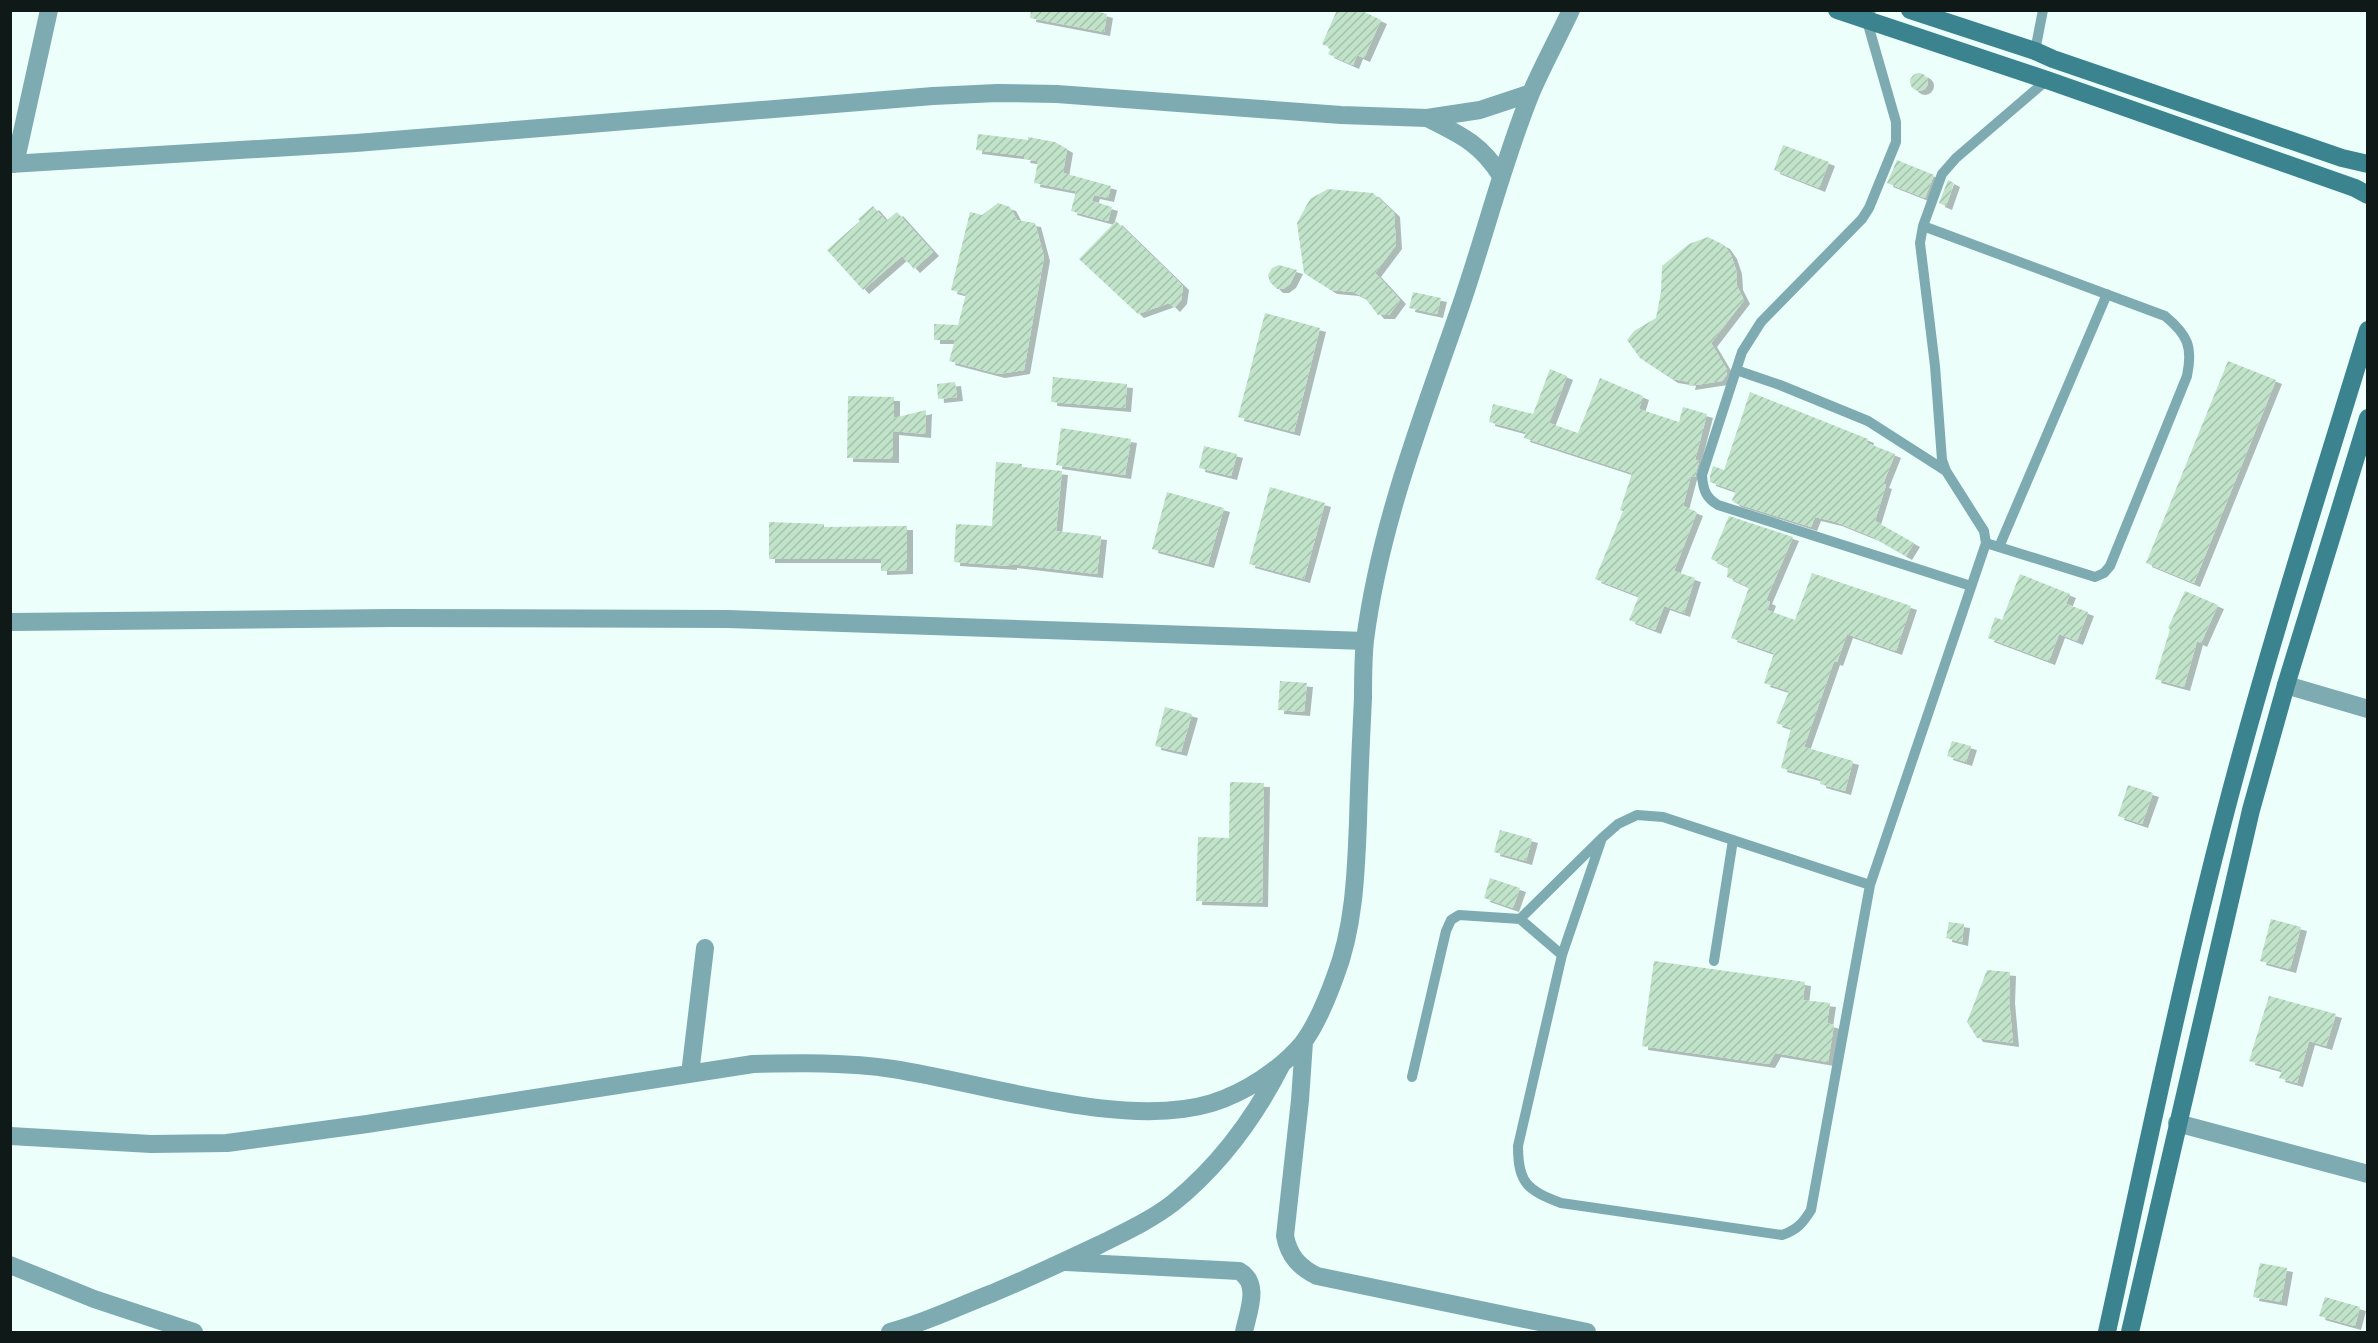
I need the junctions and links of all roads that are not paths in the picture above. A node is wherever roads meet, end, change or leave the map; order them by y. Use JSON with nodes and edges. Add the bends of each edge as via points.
{"nodes":[{"id":1,"x":49,"y":10,"type":"edge"},
{"id":2,"x":1571,"y":10,"type":"edge"},
{"id":3,"x":1837,"y":10,"type":"edge"},
{"id":4,"x":1910,"y":10,"type":"edge"},
{"id":5,"x":2043,"y":10,"type":"edge"},
{"id":6,"x":1869,"y":16,"type":"edge"},
{"id":7,"x":1949,"y":16,"type":"edge"},
{"id":8,"x":2035,"y":51,"type":"junction"},
{"id":9,"x":2047,"y":80,"type":"junction"},
{"id":10,"x":1531,"y":93,"type":"junction"},
{"id":11,"x":1427,"y":118,"type":"junction"},
{"id":12,"x":13,"y":164,"type":"edge"},
{"id":13,"x":2367,"y":164,"type":"edge"},
{"id":14,"x":1501,"y":176,"type":"junction"},
{"id":15,"x":2367,"y":195,"type":"edge"},
{"id":16,"x":1923,"y":226,"type":"junction"},
{"id":17,"x":2107,"y":294,"type":"junction"},
{"id":18,"x":2367,"y":330,"type":"edge"},
{"id":19,"x":1736,"y":370,"type":"junction"},
{"id":20,"x":2367,"y":418,"type":"edge"},
{"id":21,"x":1946,"y":471,"type":"junction"},
{"id":22,"x":1986,"y":543,"type":"junction"},
{"id":23,"x":1999,"y":547,"type":"junction"},
{"id":24,"x":1971,"y":586,"type":"junction"},
{"id":25,"x":10,"y":622,"type":"edge"},
{"id":26,"x":1365,"y":641,"type":"junction"},
{"id":27,"x":2286,"y":685,"type":"junction"},
{"id":28,"x":2367,"y":709,"type":"edge"},
{"id":29,"x":1602,"y":838,"type":"junction"},
{"id":30,"x":1733,"y":840,"type":"junction"},
{"id":31,"x":1870,"y":885,"type":"junction"},
{"id":32,"x":1520,"y":919,"type":"junction"},
{"id":33,"x":705,"y":948,"type":"dead end"},
{"id":34,"x":1562,"y":956,"type":"junction"},
{"id":35,"x":1714,"y":961,"type":"dead end"},
{"id":36,"x":1304,"y":1042,"type":"junction"},
{"id":37,"x":1284,"y":1061,"type":"junction"},
{"id":38,"x":690,"y":1074,"type":"junction"},
{"id":39,"x":1412,"y":1077,"type":"dead end"},
{"id":40,"x":2177,"y":1123,"type":"junction"},
{"id":41,"x":10,"y":1136,"type":"edge"},
{"id":42,"x":2367,"y":1174,"type":"edge"},
{"id":43,"x":1064,"y":1262,"type":"junction"},
{"id":44,"x":10,"y":1265,"type":"edge"},
{"id":45,"x":194,"y":1332,"type":"edge"},
{"id":46,"x":890,"y":1332,"type":"edge"},
{"id":47,"x":1244,"y":1332,"type":"edge"},
{"id":48,"x":1587,"y":1332,"type":"edge"},
{"id":49,"x":2107,"y":1332,"type":"edge"},
{"id":50,"x":2130,"y":1332,"type":"edge"}],
"edges":[{"from":1,"to":12,"type":"street"},
{"from":2,"to":10,"type":"street"},
{"from":3,"to":6,"type":"street"},
{"from":4,"to":7,"type":"street"},
{"from":5,"to":8,"type":"lane"},
{"from":6,"to":9,"type":"street"},
{"from":6,"to":19,"type":"lane","via":[[1896,122],[1896,142],[1862,219],[1761,322]]},
{"from":7,"to":8,"type":"street"},
{"from":8,"to":13,"type":"street"},
{"from":9,"to":15,"type":"street"},
{"from":9,"to":16,"type":"lane","via":[[1942,174]]},
{"from":10,"to":11,"type":"street","via":[[1480,110]]},
{"from":10,"to":14,"type":"street"},
{"from":11,"to":12,"type":"street","via":[[996,93],[356,143]]},
{"from":11,"to":14,"type":"street","via":[[1467,138],[1481,149]]},
{"from":14,"to":26,"type":"street","via":[[1406,460],[1383,546]]},
{"from":16,"to":17,"type":"lane"},
{"from":16,"to":21,"type":"lane","via":[[1920,243]]},
{"from":17,"to":23,"type":"lane"},
{"from":17,"to":23,"type":"lane","via":[[2165,316],[2188,341],[2191,358],[2110,566],[2095,578]]},
{"from":18,"to":49,"type":"street","via":[[2226,809]]},
{"from":19,"to":21,"type":"lane","via":[[1868,421]]},
{"from":19,"to":24,"type":"lane","via":[[1702,475],[1702,488],[1709,500]]},
{"from":20,"to":27,"type":"street"},
{"from":21,"to":22,"type":"lane","via":[[1984,531]]},
{"from":22,"to":23,"type":"lane"},
{"from":22,"to":24,"type":"lane"},
{"from":24,"to":31,"type":"lane"},
{"from":25,"to":26,"type":"street","via":[[728,619]]},
{"from":26,"to":36,"type":"street","via":[[1356,886],[1336,974]]},
{"from":27,"to":28,"type":"street"},
{"from":27,"to":40,"type":"street","via":[[2251,810]]},
{"from":29,"to":30,"type":"lane","via":[[1637,815],[1663,817]]},
{"from":29,"to":32,"type":"lane"},
{"from":29,"to":34,"type":"lane"},
{"from":30,"to":31,"type":"lane"},
{"from":30,"to":35,"type":"lane"},
{"from":31,"to":34,"type":"lane","via":[[1811,1210],[1794,1231],[1782,1234],[1561,1203],[1539,1194],[1524,1180],[1518,1167],[1518,1146]]},
{"from":32,"to":34,"type":"lane"},
{"from":32,"to":39,"type":"lane","via":[[1459,915],[1451,920]]},
{"from":33,"to":38,"type":"street"},
{"from":36,"to":37,"type":"street"},
{"from":36,"to":48,"type":"street","via":[[1285,1236],[1295,1261],[1317,1276]]},
{"from":37,"to":38,"type":"street","via":[[1247,1088],[1212,1103],[1170,1110],[1113,1109],[889,1069],[815,1062],[753,1064]]},
{"from":37,"to":43,"type":"street","via":[[1265,1098],[1203,1177],[1133,1228]]},
{"from":38,"to":41,"type":"street","via":[[227,1143],[151,1144]]},
{"from":40,"to":42,"type":"street"},
{"from":40,"to":50,"type":"street"},
{"from":43,"to":46,"type":"street"},
{"from":43,"to":47,"type":"street","via":[[1239,1271],[1247,1275],[1252,1289]]},
{"from":44,"to":45,"type":"street","via":[[94,1299]]}]}
